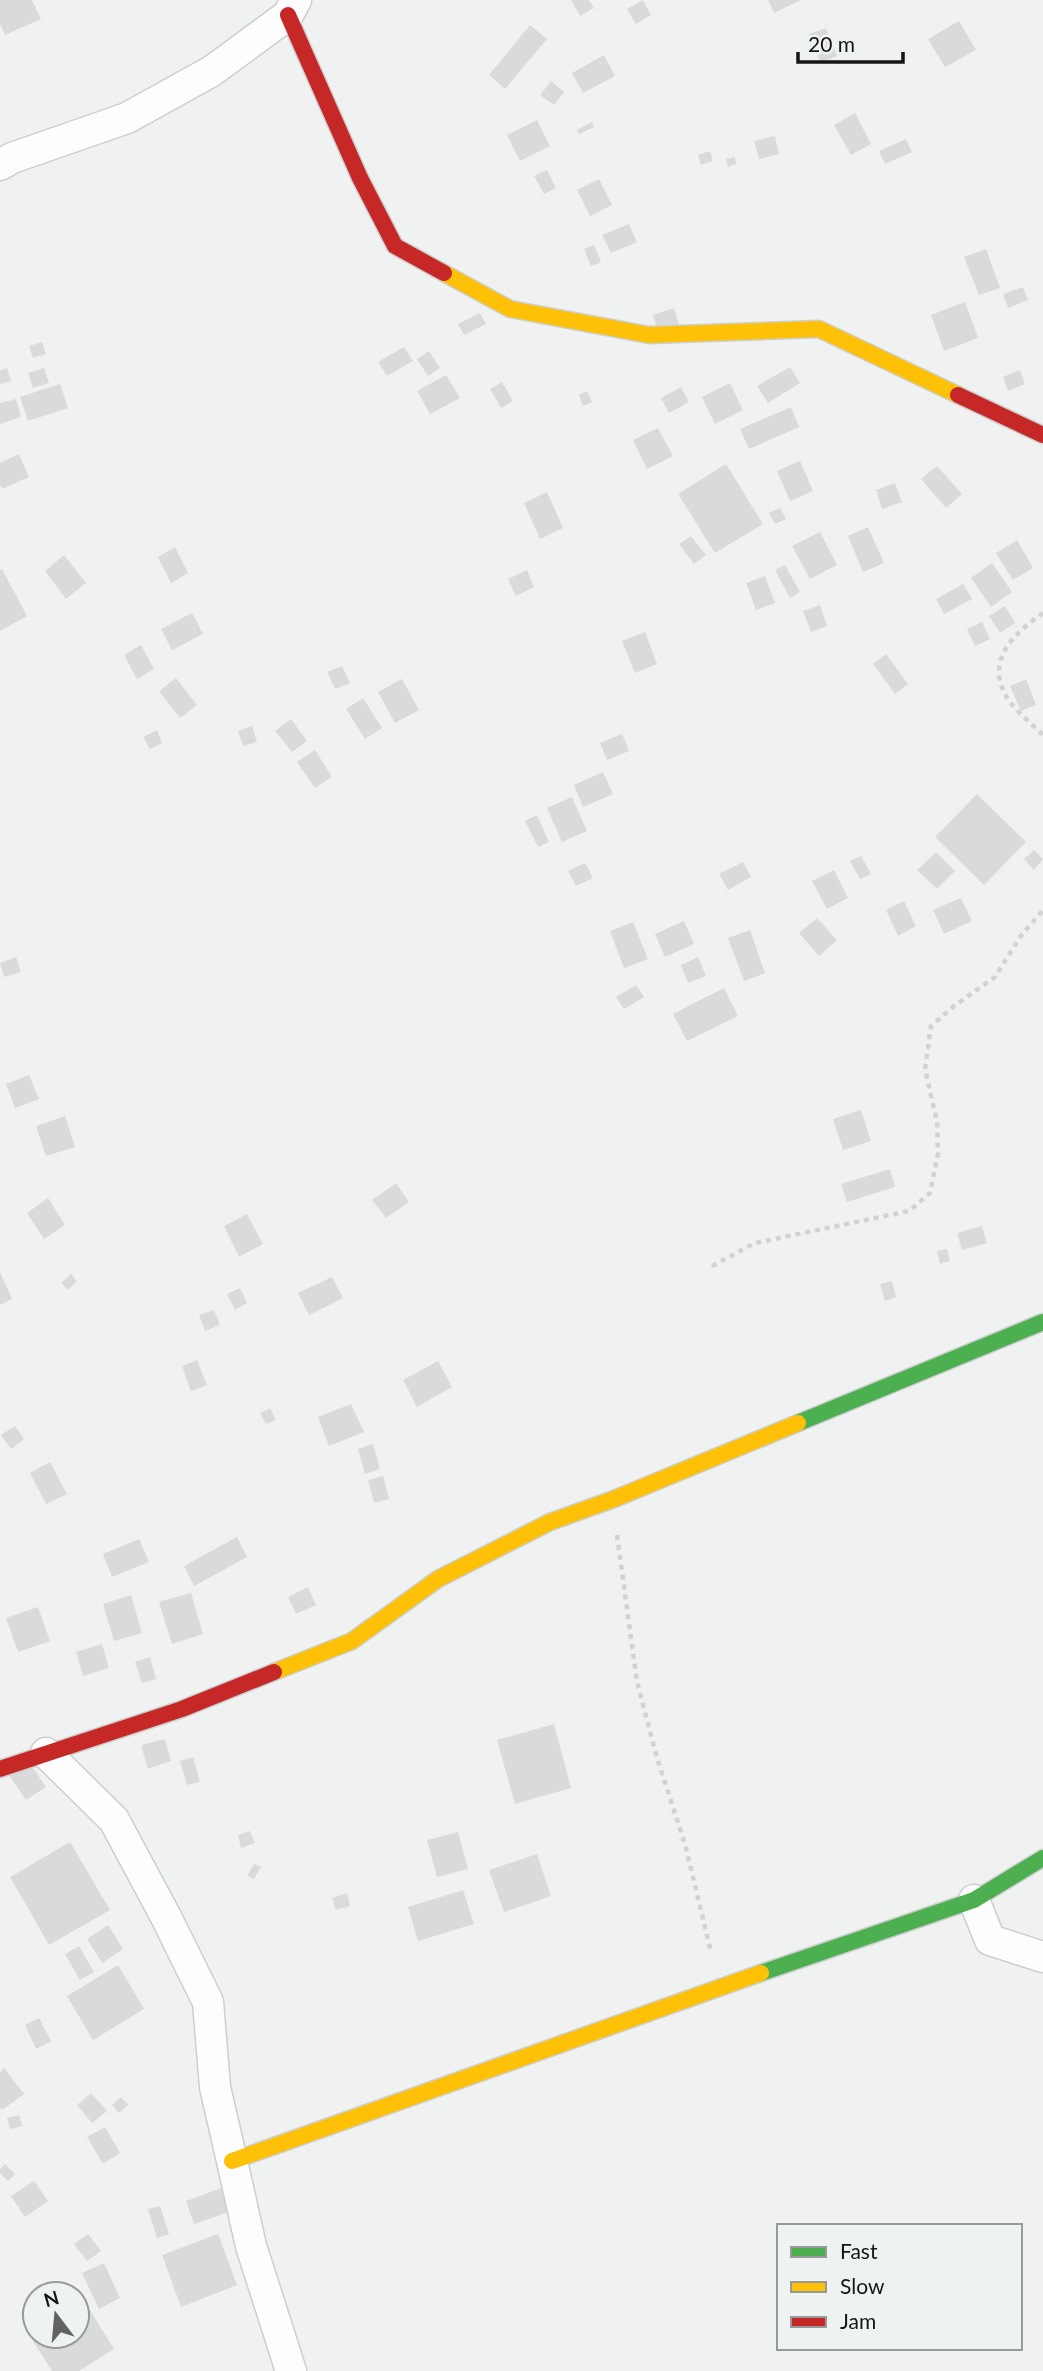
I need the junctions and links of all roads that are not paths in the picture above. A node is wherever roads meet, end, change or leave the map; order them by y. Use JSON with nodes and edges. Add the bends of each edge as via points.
{"nodes":[{"id":1,"x":292,"y":7,"type":"edge"},
{"id":2,"x":0,"y":165,"type":"edge"},
{"id":3,"x":1043,"y":435,"type":"edge"},
{"id":4,"x":1043,"y":1322,"type":"edge"},
{"id":5,"x":46,"y":1753,"type":"junction"},
{"id":6,"x":0,"y":1769,"type":"edge"},
{"id":7,"x":1043,"y":1858,"type":"edge"},
{"id":8,"x":974,"y":1900,"type":"junction"},
{"id":9,"x":1043,"y":1957,"type":"edge"},
{"id":10,"x":232,"y":2161,"type":"junction"},
{"id":11,"x":291,"y":2371,"type":"edge"}],
"edges":[{"from":1,"to":2,"type":"street","via":[[212,71],[127,118]]},
{"from":1,"to":3,"type":"street","via":[[360,178],[395,246],[510,309],[649,335],[819,329]]},
{"from":4,"to":5,"type":"street","via":[[550,1522],[438,1579],[352,1641],[183,1709]]},
{"from":5,"to":6,"type":"street"},
{"from":5,"to":10,"type":"street","via":[[114,1820],[208,2001],[215,2087]]},
{"from":7,"to":8,"type":"street"},
{"from":8,"to":9,"type":"street","via":[[990,1940]]},
{"from":8,"to":10,"type":"street"},
{"from":10,"to":11,"type":"street","via":[[251,2246]]}]}
